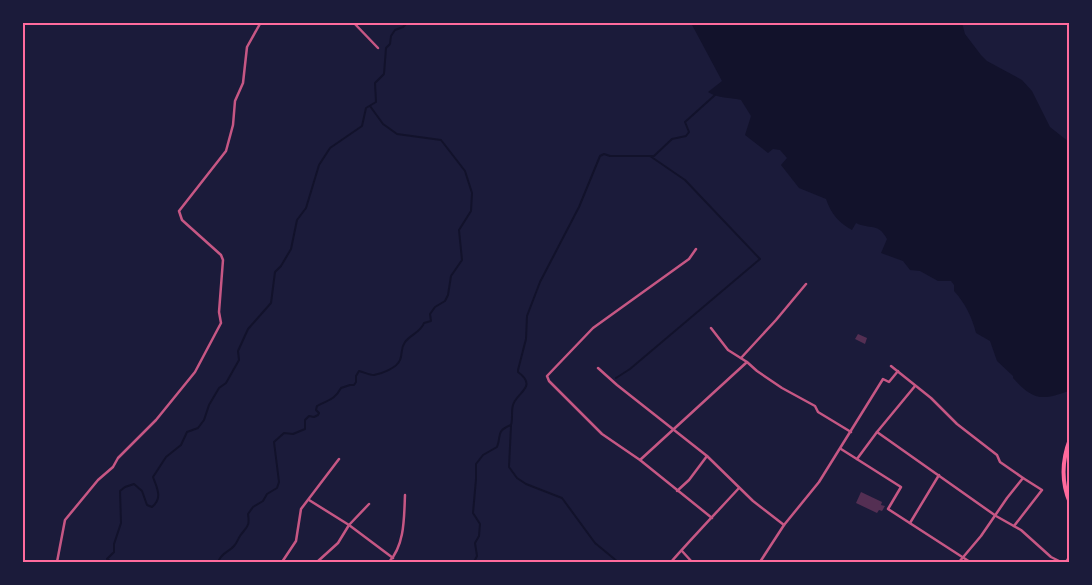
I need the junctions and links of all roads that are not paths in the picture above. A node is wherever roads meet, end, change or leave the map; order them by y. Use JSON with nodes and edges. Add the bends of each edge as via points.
{"nodes":[{"id":1,"x":261,"y":22,"type":"edge"},
{"id":2,"x":353,"y":22,"type":"edge"},
{"id":3,"x":378,"y":48,"type":"dead end"},
{"id":4,"x":696,"y":249,"type":"dead end"},
{"id":5,"x":806,"y":284,"type":"dead end"},
{"id":6,"x":711,"y":328,"type":"dead end"},
{"id":7,"x":741,"y":358,"type":"junction"},
{"id":8,"x":747,"y":362,"type":"junction"},
{"id":9,"x":892,"y":366,"type":"dead end"},
{"id":10,"x":598,"y":368,"type":"dead end"},
{"id":11,"x":898,"y":371,"type":"junction"},
{"id":12,"x":915,"y":386,"type":"junction"},
{"id":13,"x":673,"y":429,"type":"junction"},
{"id":14,"x":851,"y":432,"type":"junction"},
{"id":15,"x":878,"y":432,"type":"junction"},
{"id":16,"x":1070,"y":439,"type":"edge"},
{"id":17,"x":840,"y":449,"type":"junction"},
{"id":18,"x":707,"y":456,"type":"junction"},
{"id":19,"x":339,"y":458,"type":"dead end"},
{"id":20,"x":640,"y":460,"type":"junction"},
{"id":21,"x":857,"y":460,"type":"junction"},
{"id":22,"x":938,"y":475,"type":"junction"},
{"id":23,"x":1023,"y":478,"type":"junction"},
{"id":24,"x":738,"y":488,"type":"junction"},
{"id":25,"x":678,"y":491,"type":"junction"},
{"id":26,"x":405,"y":495,"type":"dead end"},
{"id":27,"x":309,"y":500,"type":"junction"},
{"id":28,"x":1070,"y":503,"type":"edge"},
{"id":29,"x":368,"y":504,"type":"dead end"},
{"id":30,"x":996,"y":516,"type":"junction"},
{"id":31,"x":712,"y":518,"type":"junction"},
{"id":32,"x":910,"y":523,"type":"junction"},
{"id":33,"x":349,"y":525,"type":"junction"},
{"id":34,"x":784,"y":525,"type":"junction"},
{"id":35,"x":1014,"y":526,"type":"junction"},
{"id":36,"x":681,"y":550,"type":"junction"},
{"id":37,"x":1070,"y":556,"type":"edge"},
{"id":38,"x":962,"y":557,"type":"junction"},
{"id":39,"x":393,"y":558,"type":"junction"},
{"id":40,"x":56,"y":562,"type":"edge"},
{"id":41,"x":282,"y":562,"type":"edge"},
{"id":42,"x":317,"y":562,"type":"edge"},
{"id":43,"x":389,"y":562,"type":"edge"},
{"id":44,"x":671,"y":562,"type":"edge"},
{"id":45,"x":692,"y":562,"type":"edge"},
{"id":46,"x":760,"y":562,"type":"edge"},
{"id":47,"x":959,"y":562,"type":"edge"},
{"id":48,"x":970,"y":562,"type":"edge"},
{"id":49,"x":1061,"y":562,"type":"edge"},
{"id":50,"x":1066,"y":562,"type":"edge"}],
"edges":[{"from":1,"to":40,"type":"street","via":[[248,47],[243,83],[235,101],[234,125],[226,151],[178,211],[182,220],[223,260],[221,323],[195,372],[65,520]]},
{"from":2,"to":3,"type":"street"},
{"from":4,"to":20,"type":"street","via":[[689,259],[593,328],[547,376],[602,434]]},
{"from":5,"to":7,"type":"street"},
{"from":6,"to":7,"type":"street","via":[[728,350]]},
{"from":7,"to":8,"type":"street"},
{"from":8,"to":13,"type":"street"},
{"from":8,"to":14,"type":"street"},
{"from":9,"to":11,"type":"street"},
{"from":10,"to":13,"type":"street"},
{"from":11,"to":12,"type":"street"},
{"from":11,"to":14,"type":"street","via":[[889,382],[883,379]]},
{"from":12,"to":15,"type":"street"},
{"from":12,"to":23,"type":"street","via":[[997,455],[1000,462]]},
{"from":13,"to":18,"type":"street"},
{"from":13,"to":20,"type":"street"},
{"from":14,"to":17,"type":"street"},
{"from":15,"to":21,"type":"street"},
{"from":15,"to":22,"type":"street"},
{"from":16,"to":28,"type":"main road","via":[[1063,462]]},
{"from":17,"to":21,"type":"street"},
{"from":17,"to":34,"type":"street","via":[[819,482]]},
{"from":18,"to":24,"type":"street"},
{"from":18,"to":25,"type":"street"},
{"from":19,"to":27,"type":"street"},
{"from":20,"to":25,"type":"street"},
{"from":21,"to":32,"type":"street","via":[[901,488],[888,509]]},
{"from":22,"to":30,"type":"street"},
{"from":22,"to":32,"type":"street"},
{"from":23,"to":30,"type":"street"},
{"from":23,"to":35,"type":"street","via":[[1042,490]]},
{"from":24,"to":31,"type":"street"},
{"from":24,"to":34,"type":"street"},
{"from":25,"to":31,"type":"street"},
{"from":26,"to":39,"type":"street","via":[[404,525],[398,552]]},
{"from":27,"to":33,"type":"street"},
{"from":27,"to":41,"type":"street","via":[[301,509],[296,540]]},
{"from":29,"to":33,"type":"street"},
{"from":30,"to":35,"type":"street"},
{"from":30,"to":38,"type":"street"},
{"from":31,"to":36,"type":"street"},
{"from":32,"to":38,"type":"street"},
{"from":33,"to":39,"type":"street"},
{"from":33,"to":42,"type":"street","via":[[338,543]]},
{"from":34,"to":46,"type":"street"},
{"from":35,"to":49,"type":"street"},
{"from":36,"to":44,"type":"street"},
{"from":36,"to":45,"type":"street"},
{"from":37,"to":50,"type":"street"},
{"from":38,"to":47,"type":"street"},
{"from":38,"to":48,"type":"street"},
{"from":39,"to":43,"type":"street"}]}
